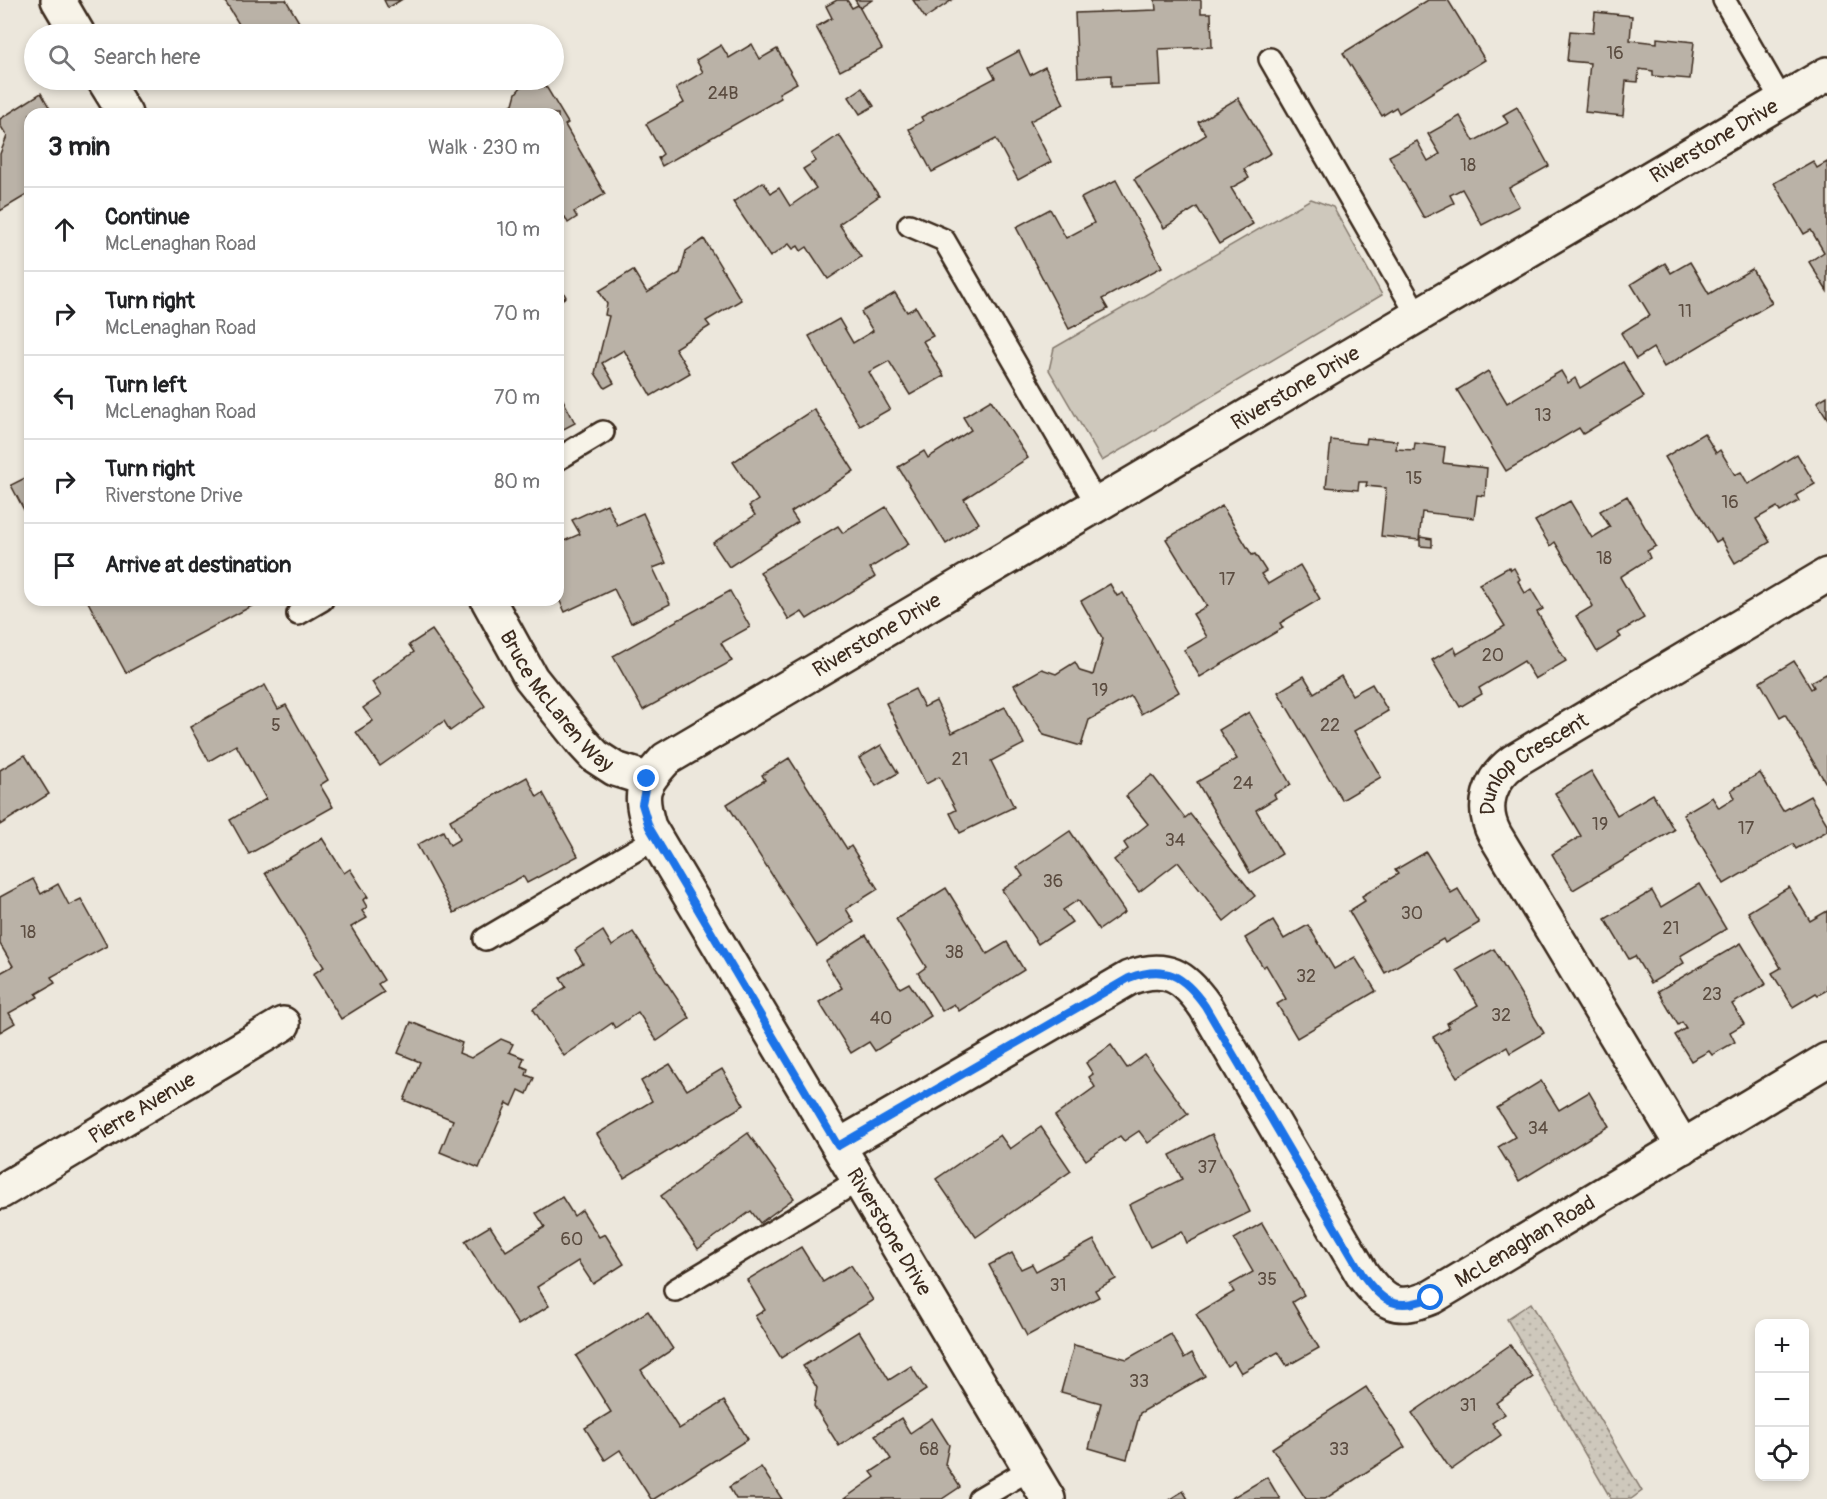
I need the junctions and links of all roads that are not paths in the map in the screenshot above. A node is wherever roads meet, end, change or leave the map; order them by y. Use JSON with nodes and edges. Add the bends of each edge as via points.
{"nodes":[{"id":1,"x":58,"y":0,"type":"edge"},
{"id":2,"x":1724,"y":0,"type":"edge"},
{"id":3,"x":72,"y":24,"type":"edge"},
{"id":4,"x":1270,"y":59,"type":"dead end"},
{"id":5,"x":1827,"y":74,"type":"edge"},
{"id":6,"x":110,"y":90,"type":"edge"},
{"id":7,"x":1782,"y":101,"type":"junction"},
{"id":8,"x":121,"y":108,"type":"edge"},
{"id":9,"x":909,"y":225,"type":"dead end"},
{"id":10,"x":1418,"y":316,"type":"junction"},
{"id":11,"x":603,"y":432,"type":"dead end"},
{"id":12,"x":564,"y":455,"type":"edge"},
{"id":13,"x":1098,"y":506,"type":"junction"},
{"id":14,"x":1827,"y":575,"type":"edge"},
{"id":15,"x":312,"y":606,"type":"edge"},
{"id":16,"x":491,"y":606,"type":"edge"},
{"id":17,"x":298,"y":614,"type":"dead end"},
{"id":18,"x":647,"y":779,"type":"junction"},
{"id":19,"x":656,"y":838,"type":"junction"},
{"id":20,"x":485,"y":939,"type":"dead end"},
{"id":21,"x":283,"y":1024,"type":"dead end"},
{"id":22,"x":1827,"y":1060,"type":"edge"},
{"id":23,"x":838,"y":1146,"type":"junction"},
{"id":24,"x":1683,"y":1147,"type":"junction"},
{"id":25,"x":858,"y":1180,"type":"junction"},
{"id":26,"x":0,"y":1192,"type":"edge"},
{"id":27,"x":675,"y":1290,"type":"dead end"},
{"id":28,"x":1030,"y":1469,"type":"junction"},
{"id":29,"x":979,"y":1499,"type":"edge"},
{"id":30,"x":1048,"y":1499,"type":"edge"}],
"edges":[{"from":1,"to":3,"type":"street"},
{"from":2,"to":7,"type":"lane"},
{"from":4,"to":10,"type":"lane"},
{"from":5,"to":7,"type":"street","name":"Riverstone Drive"},
{"from":6,"to":8,"type":"street"},
{"from":7,"to":10,"type":"street","name":"Riverstone Drive"},
{"from":9,"to":13,"type":"lane","via":[[944,240]]},
{"from":10,"to":13,"type":"street","name":"Riverstone Drive"},
{"from":11,"to":12,"type":"lane"},
{"from":13,"to":18,"type":"street","name":"Riverstone Drive","via":[[666,759]]},
{"from":14,"to":24,"type":"street","name":"Dunlop Crescent","via":[[1514,760],[1496,777],[1489,794],[1487,813],[1491,828]]},
{"from":15,"to":17,"type":"lane"},
{"from":16,"to":18,"type":"street","name":"Bruce McLaren Way","via":[[531,678],[582,742],[615,769]]},
{"from":18,"to":19,"type":"street","name":"Riverstone Drive","via":[[642,804]]},
{"from":19,"to":20,"type":"lane"},
{"from":19,"to":23,"type":"street","name":"Riverstone Drive"},
{"from":21,"to":26,"type":"street","name":"Pierre Avenue"},
{"from":22,"to":24,"type":"street","name":"McLenaghan Road"},
{"from":23,"to":24,"type":"street","name":"McLenaghan Road","via":[[1129,978],[1156,971],[1175,976],[1192,988],[1362,1274],[1373,1290],[1398,1304],[1431,1298]]},
{"from":23,"to":25,"type":"street","name":"Riverstone Drive"},
{"from":25,"to":27,"type":"lane"},
{"from":25,"to":28,"type":"street","name":"Riverstone Drive"},
{"from":28,"to":29,"type":"lane"},
{"from":28,"to":30,"type":"street","name":"Riverstone Drive"}]}
